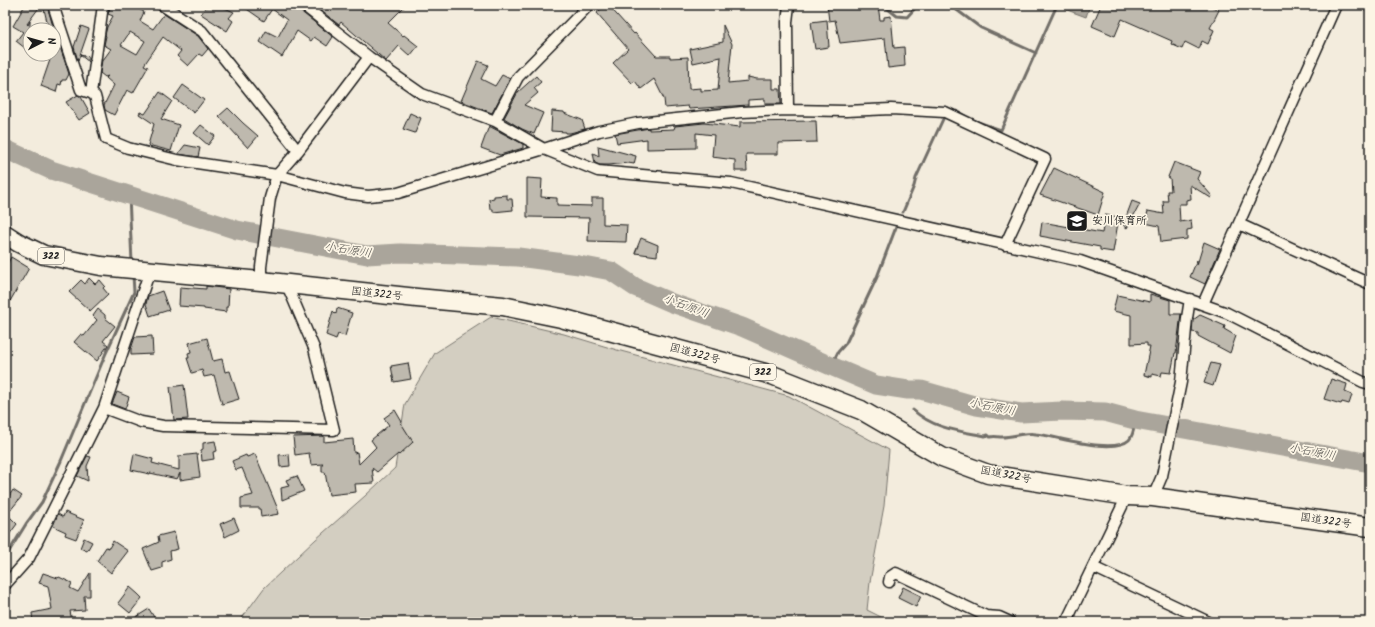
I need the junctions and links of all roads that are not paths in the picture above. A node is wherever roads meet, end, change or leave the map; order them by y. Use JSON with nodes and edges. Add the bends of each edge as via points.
{"nodes":[{"id":1,"x":53,"y":5,"type":"edge"},
{"id":2,"x":103,"y":5,"type":"edge"},
{"id":3,"x":162,"y":5,"type":"edge"},
{"id":4,"x":303,"y":5,"type":"edge"},
{"id":5,"x":589,"y":5,"type":"edge"},
{"id":6,"x":789,"y":5,"type":"edge"},
{"id":7,"x":1336,"y":5,"type":"edge"},
{"id":8,"x":369,"y":57,"type":"junction"},
{"id":9,"x":91,"y":93,"type":"junction"},
{"id":10,"x":788,"y":110,"type":"junction"},
{"id":11,"x":495,"y":121,"type":"junction"},
{"id":12,"x":544,"y":149,"type":"junction"},
{"id":13,"x":298,"y":151,"type":"junction"},
{"id":14,"x":277,"y":175,"type":"junction"},
{"id":15,"x":1239,"y":224,"type":"junction"},
{"id":16,"x":5,"y":234,"type":"edge"},
{"id":17,"x":1005,"y":245,"type":"junction"},
{"id":18,"x":145,"y":270,"type":"junction"},
{"id":19,"x":261,"y":274,"type":"junction"},
{"id":20,"x":1370,"y":284,"type":"edge"},
{"id":21,"x":287,"y":285,"type":"junction"},
{"id":22,"x":1190,"y":299,"type":"junction"},
{"id":23,"x":1203,"y":304,"type":"junction"},
{"id":24,"x":1370,"y":384,"type":"edge"},
{"id":25,"x":104,"y":408,"type":"junction"},
{"id":26,"x":1127,"y":496,"type":"junction"},
{"id":27,"x":1153,"y":497,"type":"junction"},
{"id":28,"x":1370,"y":527,"type":"edge"},
{"id":29,"x":1093,"y":567,"type":"junction"},
{"id":30,"x":889,"y":582,"type":"dead end"},
{"id":31,"x":5,"y":586,"type":"edge"},
{"id":32,"x":1010,"y":622,"type":"edge"},
{"id":33,"x":1066,"y":622,"type":"edge"},
{"id":34,"x":1209,"y":622,"type":"edge"}],
"edges":[{"from":1,"to":9,"type":"street","via":[[81,90]]},
{"from":2,"to":9,"type":"street"},
{"from":3,"to":13,"type":"street","via":[[202,31]]},
{"from":4,"to":8,"type":"street"},
{"from":5,"to":11,"type":"street","via":[[518,77]]},
{"from":6,"to":10,"type":"street"},
{"from":7,"to":15,"type":"street"},
{"from":8,"to":11,"type":"street","via":[[422,94]]},
{"from":8,"to":13,"type":"street"},
{"from":9,"to":14,"type":"street","via":[[95,96],[106,138],[128,148],[176,160]]},
{"from":10,"to":12,"type":"street","via":[[638,123],[599,131]]},
{"from":10,"to":17,"type":"street","via":[[891,109],[944,112],[1045,159]]},
{"from":11,"to":12,"type":"street"},
{"from":12,"to":14,"type":"street","via":[[398,193],[368,196],[345,193]]},
{"from":12,"to":17,"type":"street","via":[[598,171],[731,183]]},
{"from":13,"to":14,"type":"street"},
{"from":14,"to":19,"type":"street","via":[[270,198]]},
{"from":15,"to":20,"type":"street"},
{"from":15,"to":23,"type":"street"},
{"from":16,"to":18,"type":"highway","name":"国道322号","number":"322","via":[[44,255],[101,266]]},
{"from":17,"to":22,"type":"street","via":[[1080,261]]},
{"from":18,"to":19,"type":"highway","name":"国道322号","number":"322"},
{"from":18,"to":25,"type":"street"},
{"from":19,"to":21,"type":"highway","name":"国道322号","number":"322"},
{"from":21,"to":25,"type":"street","via":[[314,348],[334,430],[163,426],[141,422]]},
{"from":21,"to":26,"type":"highway","name":"国道322号","number":"322","via":[[503,306],[561,318],[772,375],[861,410],[942,456],[988,474]]},
{"from":22,"to":23,"type":"street"},
{"from":22,"to":27,"type":"street","via":[[1181,382],[1162,476]]},
{"from":23,"to":24,"type":"street","via":[[1227,313]]},
{"from":25,"to":31,"type":"street","via":[[29,558]]},
{"from":26,"to":27,"type":"highway","name":"国道322号","number":"322"},
{"from":26,"to":29,"type":"street"},
{"from":27,"to":28,"type":"highway","name":"国道322号","number":"322"},
{"from":29,"to":33,"type":"street"},
{"from":29,"to":34,"type":"street"},
{"from":30,"to":32,"type":"street","via":[[890,577],[896,573],[986,616],[999,617]]}]}
